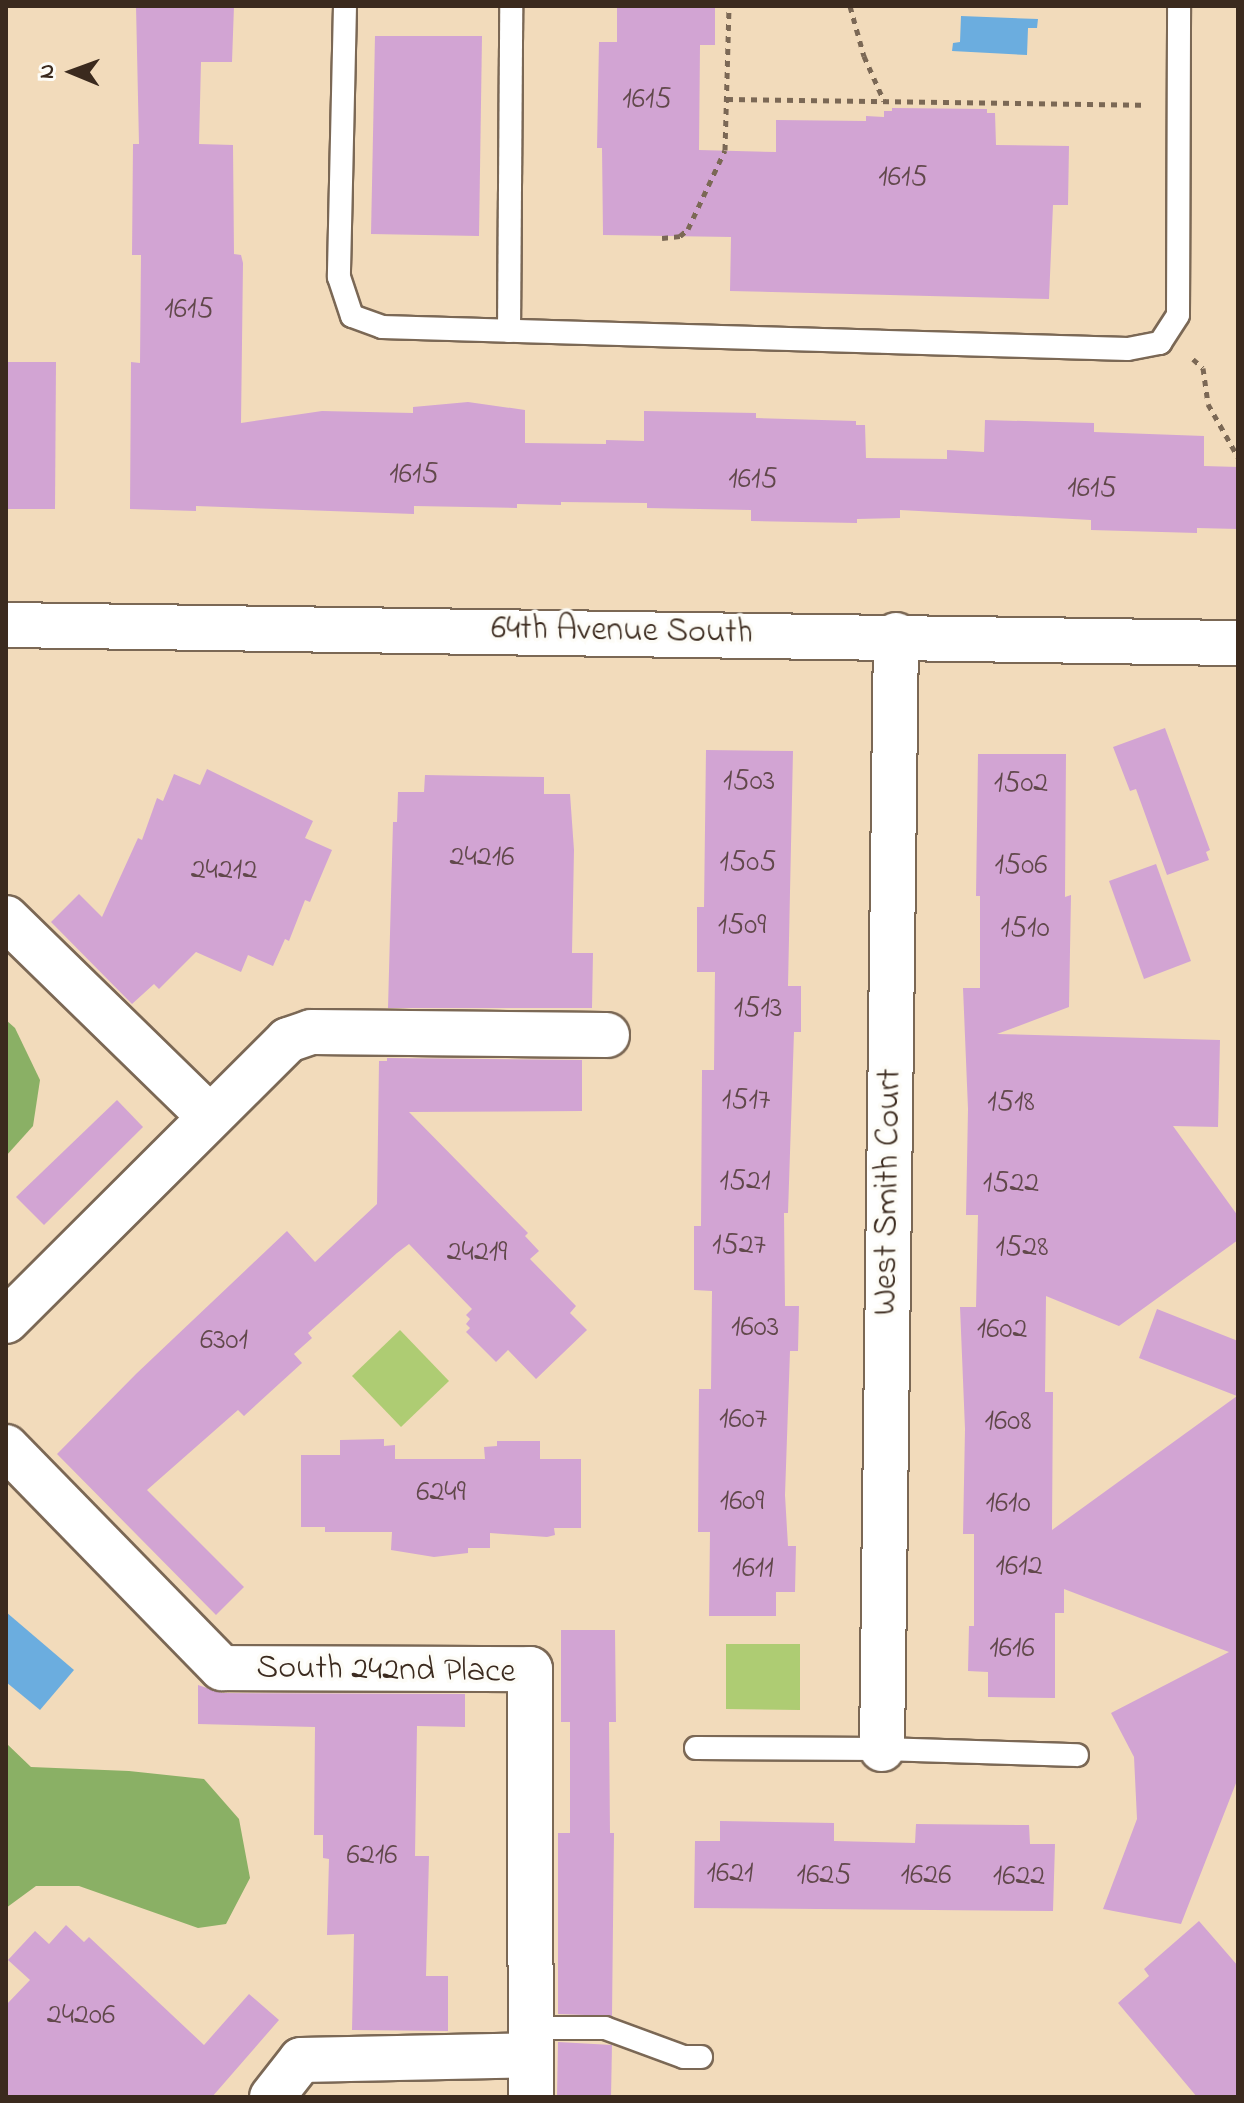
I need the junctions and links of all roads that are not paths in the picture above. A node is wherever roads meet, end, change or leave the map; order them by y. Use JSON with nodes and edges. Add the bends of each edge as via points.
{"nodes":[{"id":1,"x":345,"y":6,"type":"edge"},
{"id":2,"x":511,"y":6,"type":"edge"},
{"id":3,"x":1179,"y":6,"type":"edge"},
{"id":4,"x":509,"y":331,"type":"junction"},
{"id":5,"x":6,"y":625,"type":"edge"},
{"id":6,"x":896,"y":635,"type":"junction"},
{"id":7,"x":1238,"y":643,"type":"edge"},
{"id":8,"x":6,"y":918,"type":"edge"},
{"id":9,"x":607,"y":1035,"type":"dead end"},
{"id":10,"x":210,"y":1117,"type":"junction"},
{"id":11,"x":6,"y":1321,"type":"edge"},
{"id":12,"x":6,"y":1447,"type":"edge"},
{"id":13,"x":696,"y":1748,"type":"dead end"},
{"id":14,"x":882,"y":1749,"type":"junction"},
{"id":15,"x":1077,"y":1755,"type":"dead end"},
{"id":16,"x":701,"y":2057,"type":"dead end"},
{"id":17,"x":531,"y":2060,"type":"edge"},
{"id":18,"x":272,"y":2097,"type":"edge"}],
"edges":[{"from":1,"to":4,"type":"lane","via":[[339,277],[352,316],[382,327]]},
{"from":2,"to":4,"type":"lane"},
{"from":3,"to":4,"type":"lane","via":[[1178,315],[1160,343],[1128,349]]},
{"from":5,"to":6,"type":"street","name":"64th Avenue South"},
{"from":6,"to":7,"type":"street","name":"64th Avenue South"},
{"from":6,"to":14,"type":"street","name":"West Smith Court"},
{"from":8,"to":10,"type":"street"},
{"from":9,"to":10,"type":"street","via":[[311,1032],[288,1040]]},
{"from":10,"to":11,"type":"street"},
{"from":12,"to":17,"type":"street","name":"South 242nd Place","via":[[222,1668],[530,1669]]},
{"from":13,"to":14,"type":"lane"},
{"from":14,"to":15,"type":"lane"},
{"from":16,"to":17,"type":"lane","via":[[684,2057],[605,2028]]},
{"from":17,"to":18,"type":"street","via":[[301,2060]]}]}
